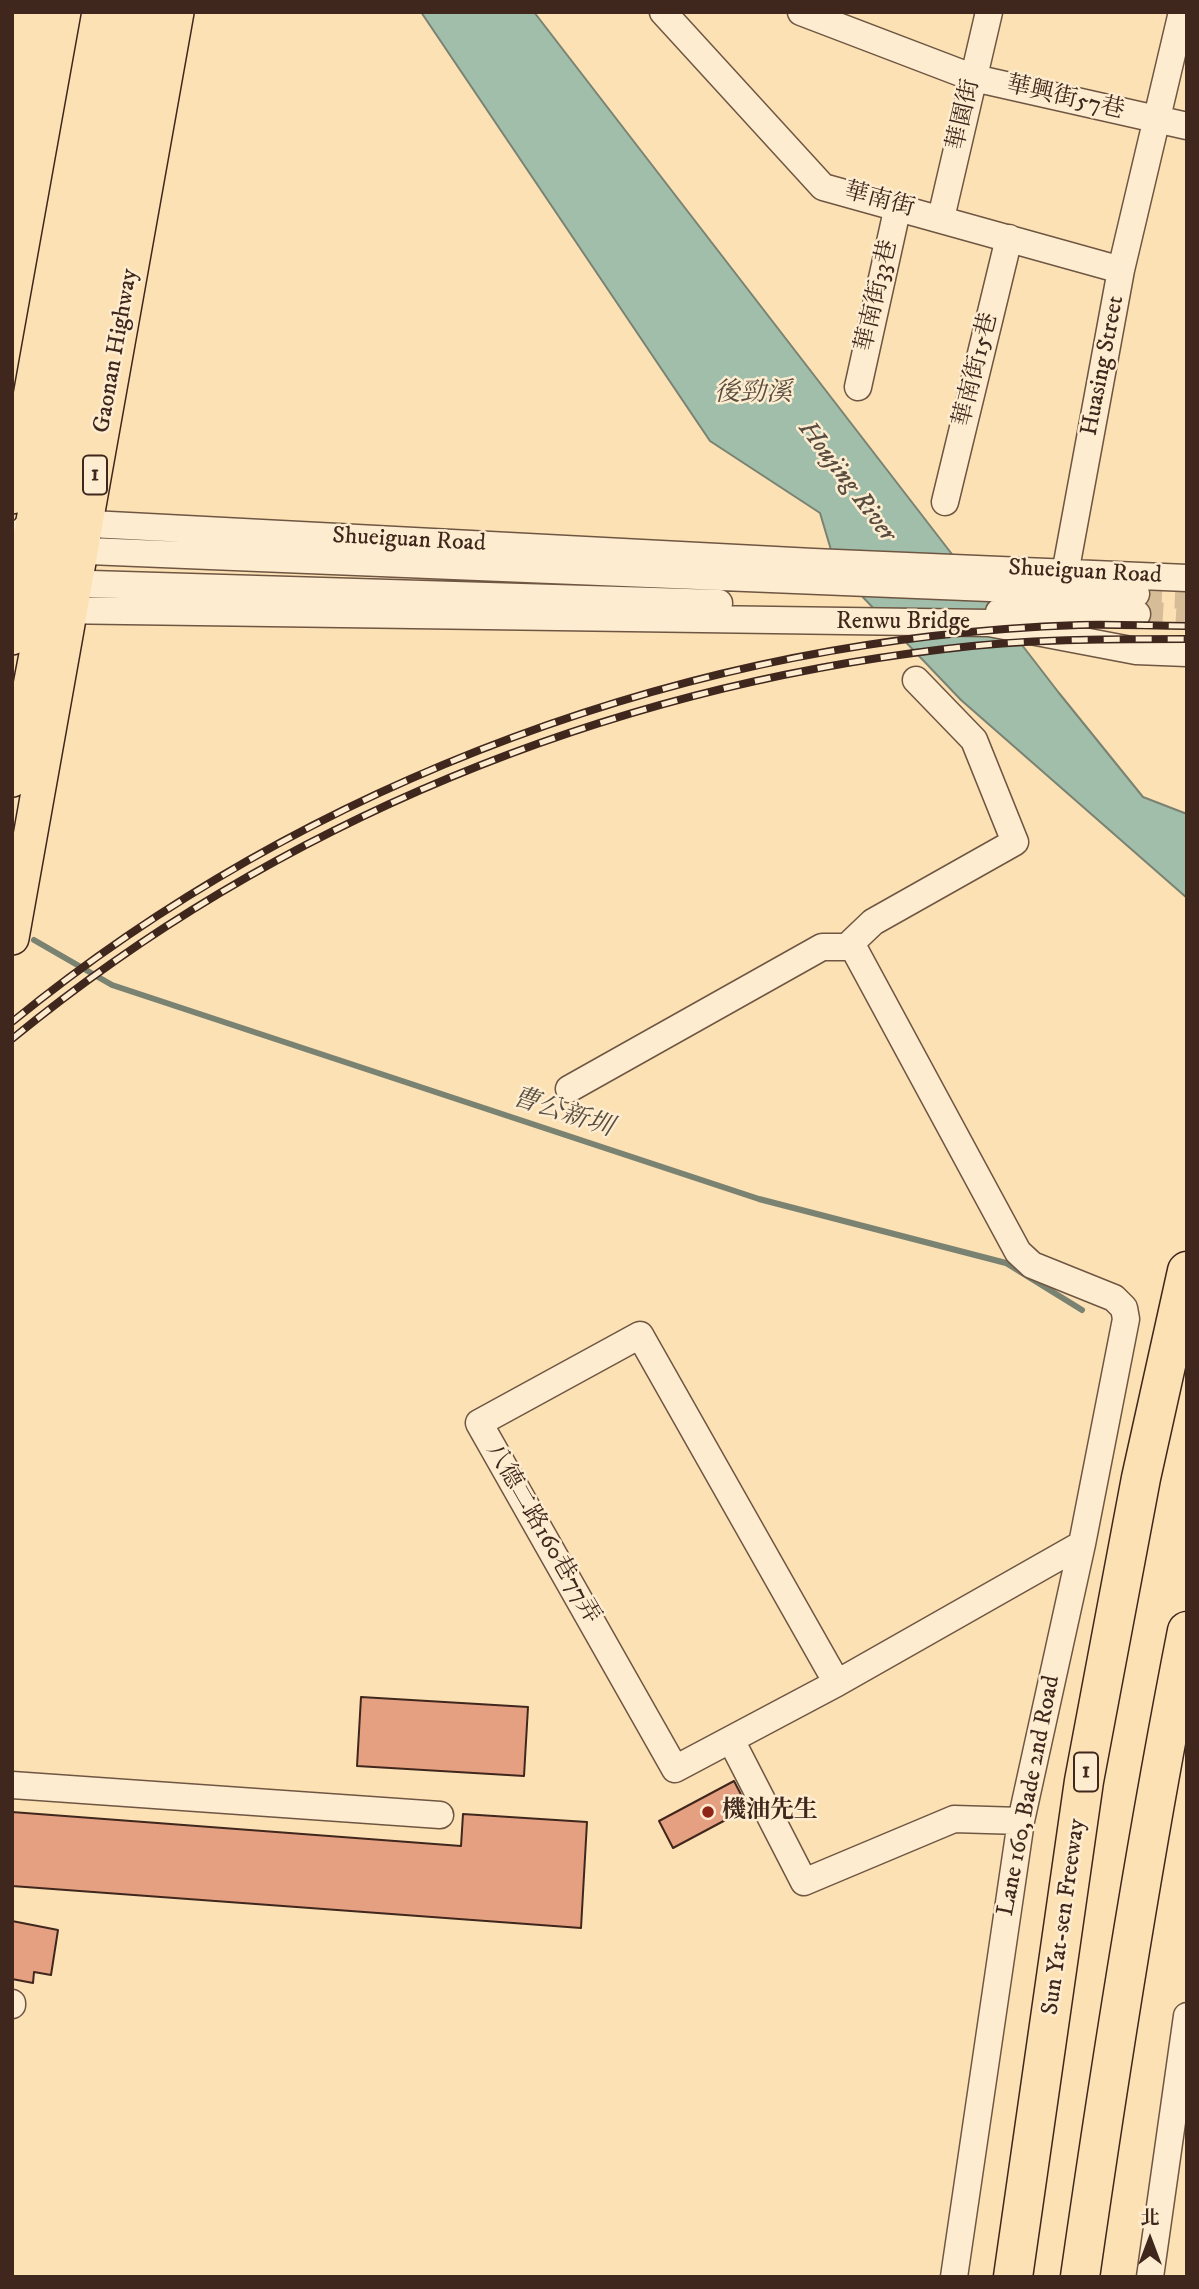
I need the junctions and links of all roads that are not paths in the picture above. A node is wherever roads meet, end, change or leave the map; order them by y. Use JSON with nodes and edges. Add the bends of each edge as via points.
{"nodes":[{"id":1,"x":99,"y":12,"type":"edge"},
{"id":2,"x":124,"y":12,"type":"edge"},
{"id":3,"x":147,"y":12,"type":"edge"},
{"id":4,"x":177,"y":12,"type":"edge"},
{"id":5,"x":663,"y":12,"type":"edge"},
{"id":6,"x":801,"y":12,"type":"edge"},
{"id":7,"x":989,"y":12,"type":"edge"},
{"id":8,"x":1182,"y":12,"type":"edge"},
{"id":9,"x":974,"y":78,"type":"junction"},
{"id":10,"x":1157,"y":119,"type":"junction"},
{"id":11,"x":1187,"y":126,"type":"edge"},
{"id":12,"x":898,"y":206,"type":"junction"},
{"id":13,"x":941,"y":218,"type":"junction"},
{"id":14,"x":1009,"y":238,"type":"junction"},
{"id":15,"x":1121,"y":270,"type":"junction"},
{"id":16,"x":858,"y":387,"type":"dead end"},
{"id":17,"x":12,"y":497,"type":"edge"},
{"id":18,"x":944,"y":502,"type":"dead end"},
{"id":19,"x":46,"y":539,"type":"edge"},
{"id":20,"x":1187,"y":578,"type":"edge"},
{"id":21,"x":814,"y":593,"type":"junction"},
{"id":22,"x":1063,"y":593,"type":"junction"},
{"id":23,"x":985,"y":597,"type":"junction"},
{"id":24,"x":35,"y":601,"type":"edge"},
{"id":25,"x":1137,"y":604,"type":"tunnel mouth"},
{"id":26,"x":1187,"y":653,"type":"edge"},
{"id":27,"x":916,"y":680,"type":"dead end"},
{"id":28,"x":12,"y":780,"type":"edge"},
{"id":29,"x":12,"y":938,"type":"edge"},
{"id":30,"x":853,"y":947,"type":"junction"},
{"id":31,"x":569,"y":1089,"type":"dead end"},
{"id":32,"x":1187,"y":1271,"type":"edge"},
{"id":33,"x":1082,"y":1544,"type":"junction"},
{"id":34,"x":1187,"y":1631,"type":"edge"},
{"id":35,"x":837,"y":1683,"type":"junction"},
{"id":36,"x":731,"y":1740,"type":"junction"},
{"id":37,"x":12,"y":1785,"type":"edge"},
{"id":38,"x":440,"y":1815,"type":"dead end"},
{"id":39,"x":1021,"y":1821,"type":"junction"},
{"id":40,"x":1187,"y":2016,"type":"edge"},
{"id":41,"x":954,"y":2277,"type":"edge"},
{"id":42,"x":1013,"y":2277,"type":"edge"},
{"id":43,"x":1080,"y":2277,"type":"edge"},
{"id":44,"x":1150,"y":2277,"type":"edge"}],
"edges":[{"from":1,"to":17,"type":"main road"},
{"from":2,"to":19,"type":"main road","name":"Gaonan Highway","number":"1"},
{"from":3,"to":19,"type":"main road","name":"Gaonan Highway","number":"1"},
{"from":4,"to":19,"type":"main road","name":"Gaonan Highway","number":"1"},
{"from":5,"to":12,"type":"street","name":"華南街","via":[[823,187]]},
{"from":6,"to":9,"type":"street","name":"華興街57巷"},
{"from":7,"to":9,"type":"street","name":"華園街"},
{"from":8,"to":10,"type":"street","name":"Huasing Street"},
{"from":9,"to":10,"type":"street","name":"華興街57巷"},
{"from":9,"to":13,"type":"street","name":"華園街"},
{"from":10,"to":11,"type":"street","name":"華興街57巷"},
{"from":10,"to":15,"type":"street","name":"Huasing Street"},
{"from":12,"to":13,"type":"street","name":"華南街"},
{"from":12,"to":16,"type":"street","name":"華南街33巷"},
{"from":13,"to":14,"type":"street","name":"華南街"},
{"from":14,"to":15,"type":"street","name":"華南街"},
{"from":14,"to":18,"type":"street","name":"華南街15巷"},
{"from":15,"to":22,"type":"street","name":"Huasing Street"},
{"from":19,"to":21,"type":"street","name":"Shueiguan Road"},
{"from":19,"to":24,"type":"main road","name":"Gaonan Highway","number":"1"},
{"from":20,"to":22,"type":"street","name":"Shueiguan Road"},
{"from":21,"to":23,"type":"street","name":"Renwu Bridge"},
{"from":21,"to":23,"type":"street"},
{"from":21,"to":24,"type":"street"},
{"from":22,"to":23,"type":"street","name":"Shueiguan Road"},
{"from":22,"to":23,"type":"street","name":"Shueiguan Road"},
{"from":22,"to":25,"type":"street","name":"Shueiguan Road"},
{"from":23,"to":26,"type":"street","via":[[1136,651]]},
{"from":24,"to":28,"type":"main road","name":"Gaonan Highway","number":"1"},
{"from":24,"to":29,"type":"main road","name":"Gaonan Highway","number":"1"},
{"from":27,"to":30,"type":"street","via":[[974,740],[1015,842],[873,922],[851,943]]},
{"from":30,"to":31,"type":"street","via":[[822,947]]},
{"from":30,"to":33,"type":"street","name":"Lane 160, Bade 2nd Road","via":[[1018,1252],[1032,1265],[1114,1298],[1124,1308],[1126,1319]]},
{"from":32,"to":42,"type":"highway","name":"Sun Yat-sen Freeway","number":"1","via":[[1141,1478],[1084,1781]]},
{"from":33,"to":35,"type":"street","name":"八德二路160巷77弄"},
{"from":33,"to":39,"type":"street","name":"Lane 160, Bade 2nd Road"},
{"from":34,"to":43,"type":"highway","via":[[1153,1809]]},
{"from":35,"to":36,"type":"street","name":"八德二路160巷77弄"},
{"from":35,"to":36,"type":"street","name":"八德二路160巷77弄","via":[[640,1335],[479,1423],[675,1769]]},
{"from":36,"to":39,"type":"street","via":[[804,1882],[954,1819]]},
{"from":37,"to":38,"type":"street"},
{"from":39,"to":41,"type":"street","name":"Lane 160, Bade 2nd Road"},
{"from":40,"to":44,"type":"street"}]}
